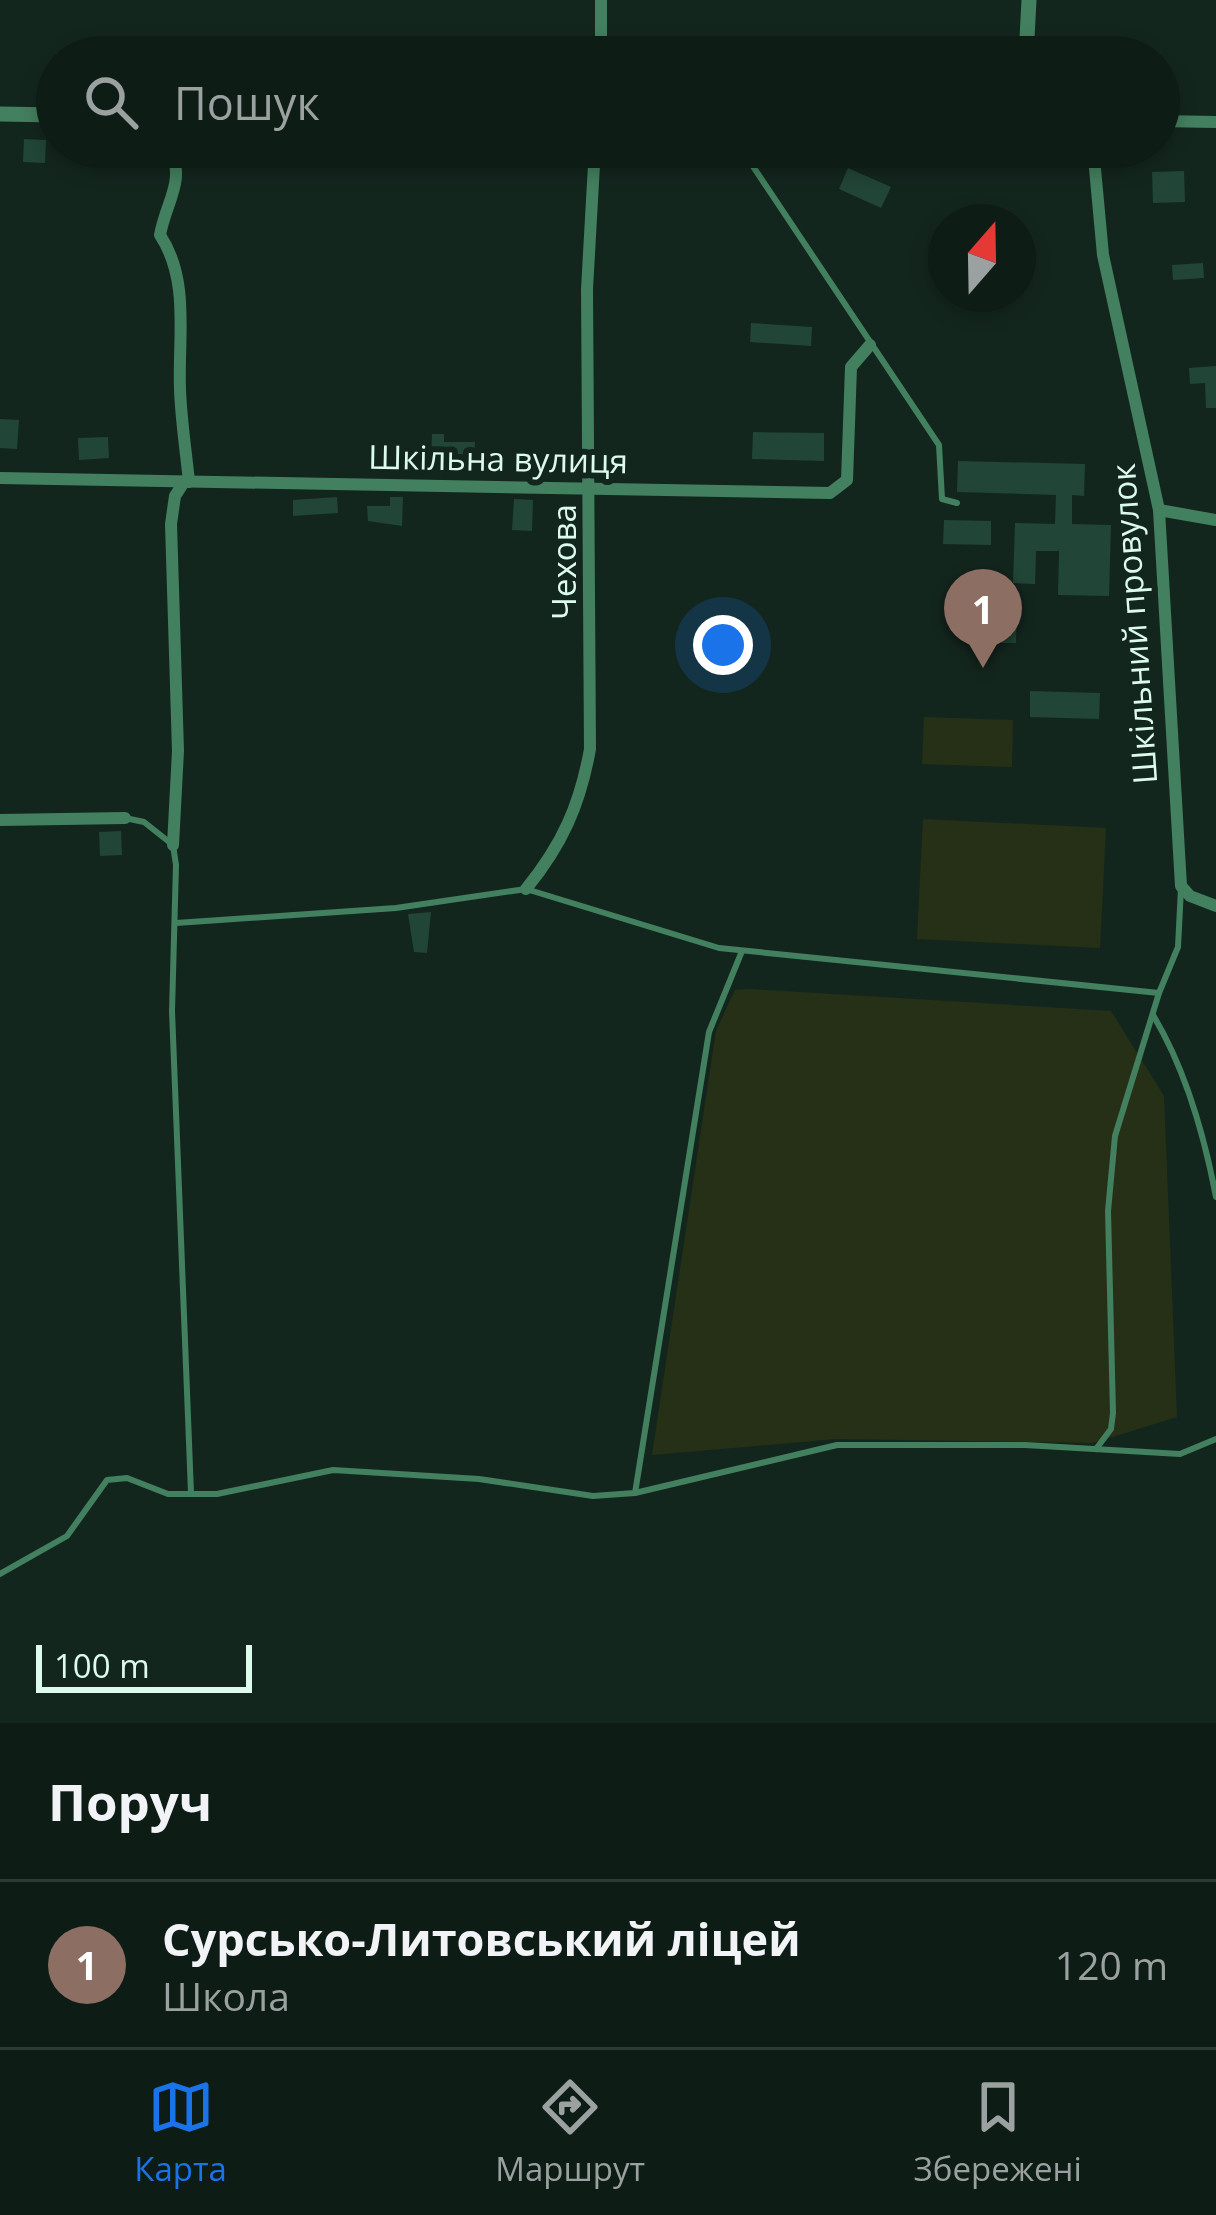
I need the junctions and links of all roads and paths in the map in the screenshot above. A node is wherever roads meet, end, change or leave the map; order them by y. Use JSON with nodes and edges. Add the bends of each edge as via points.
{"nodes":[{"id":1,"x":601,"y":0,"type":"edge"},
{"id":2,"x":1028,"y":0,"type":"edge"},
{"id":3,"x":601,"y":36,"type":"edge"},
{"id":4,"x":1027,"y":36,"type":"edge"},
{"id":5,"x":0,"y":114,"type":"edge"},
{"id":6,"x":36,"y":115,"type":"edge"},
{"id":7,"x":1180,"y":121,"type":"edge"},
{"id":8,"x":1216,"y":122,"type":"edge"},
{"id":9,"x":178,"y":168,"type":"edge"},
{"id":10,"x":595,"y":168,"type":"edge"},
{"id":11,"x":754,"y":168,"type":"edge"},
{"id":12,"x":1095,"y":168,"type":"edge"},
{"id":13,"x":870,"y":345,"type":"junction"},
{"id":14,"x":0,"y":478,"type":"edge"},
{"id":15,"x":186,"y":482,"type":"junction"},
{"id":16,"x":591,"y":488,"type":"junction"},
{"id":17,"x":957,"y":503,"type":"dead end"},
{"id":18,"x":1159,"y":510,"type":"junction"},
{"id":19,"x":1216,"y":520,"type":"edge"},
{"id":20,"x":125,"y":818,"type":"joint"},
{"id":21,"x":0,"y":820,"type":"edge"},
{"id":22,"x":173,"y":845,"type":"junction"},
{"id":23,"x":1181,"y":886,"type":"junction"},
{"id":24,"x":526,"y":889,"type":"junction"},
{"id":25,"x":1216,"y":906,"type":"edge"},
{"id":26,"x":176,"y":922,"type":"junction"},
{"id":27,"x":742,"y":950,"type":"junction"},
{"id":28,"x":1159,"y":993,"type":"junction"},
{"id":29,"x":1154,"y":1002,"type":"junction"},
{"id":30,"x":1216,"y":1197,"type":"edge"},
{"id":31,"x":1216,"y":1439,"type":"edge"},
{"id":32,"x":1096,"y":1448,"type":"junction"},
{"id":33,"x":635,"y":1493,"type":"junction"},
{"id":34,"x":191,"y":1494,"type":"junction"},
{"id":35,"x":0,"y":1574,"type":"edge"}],
"edges":[{"from":1,"to":3,"type":"street"},
{"from":2,"to":4,"type":"street"},
{"from":5,"to":6,"type":"street"},
{"from":7,"to":8,"type":"street"},
{"from":9,"to":15,"type":"street","via":[[160,235],[172,254],[183,328]]},
{"from":10,"to":16,"type":"street","name":"Чехова","via":[[587,290]]},
{"from":11,"to":13,"type":"lane"},
{"from":12,"to":18,"type":"street","name":"Шкільний провулок","via":[[1103,255]]},
{"from":13,"to":16,"type":"street","name":"Шкільна вулиця","via":[[851,368],[848,474],[836,492]]},
{"from":13,"to":17,"type":"lane","via":[[939,445],[942,499]]},
{"from":14,"to":15,"type":"street","name":"Шкільна вулиця"},
{"from":15,"to":16,"type":"street","name":"Шкільна вулиця"},
{"from":15,"to":22,"type":"street","via":[[171,524]]},
{"from":16,"to":24,"type":"street","name":"Чехова","via":[[590,749],[565,836]]},
{"from":18,"to":19,"type":"street"},
{"from":18,"to":23,"type":"street","name":"Шкільний провулок"},
{"from":20,"to":21,"type":"street"},
{"from":20,"to":22,"type":"lane"},
{"from":22,"to":26,"type":"lane"},
{"from":23,"to":25,"type":"street"},
{"from":23,"to":28,"type":"lane","via":[[1178,946]]},
{"from":24,"to":26,"type":"lane","via":[[396,908]]},
{"from":24,"to":27,"type":"lane"},
{"from":26,"to":34,"type":"lane","via":[[172,1011]]},
{"from":27,"to":28,"type":"lane"},
{"from":27,"to":33,"type":"lane","via":[[709,1032]]},
{"from":28,"to":29,"type":"lane"},
{"from":29,"to":30,"type":"lane"},
{"from":29,"to":32,"type":"lane","via":[[1115,1136],[1108,1211],[1113,1413]]},
{"from":31,"to":32,"type":"lane","via":[[1180,1454]]},
{"from":32,"to":33,"type":"lane","via":[[837,1444]]},
{"from":33,"to":34,"type":"lane","via":[[593,1496],[333,1470],[242,1492]]},
{"from":34,"to":35,"type":"lane","via":[[106,1480],[67,1536]]}]}
